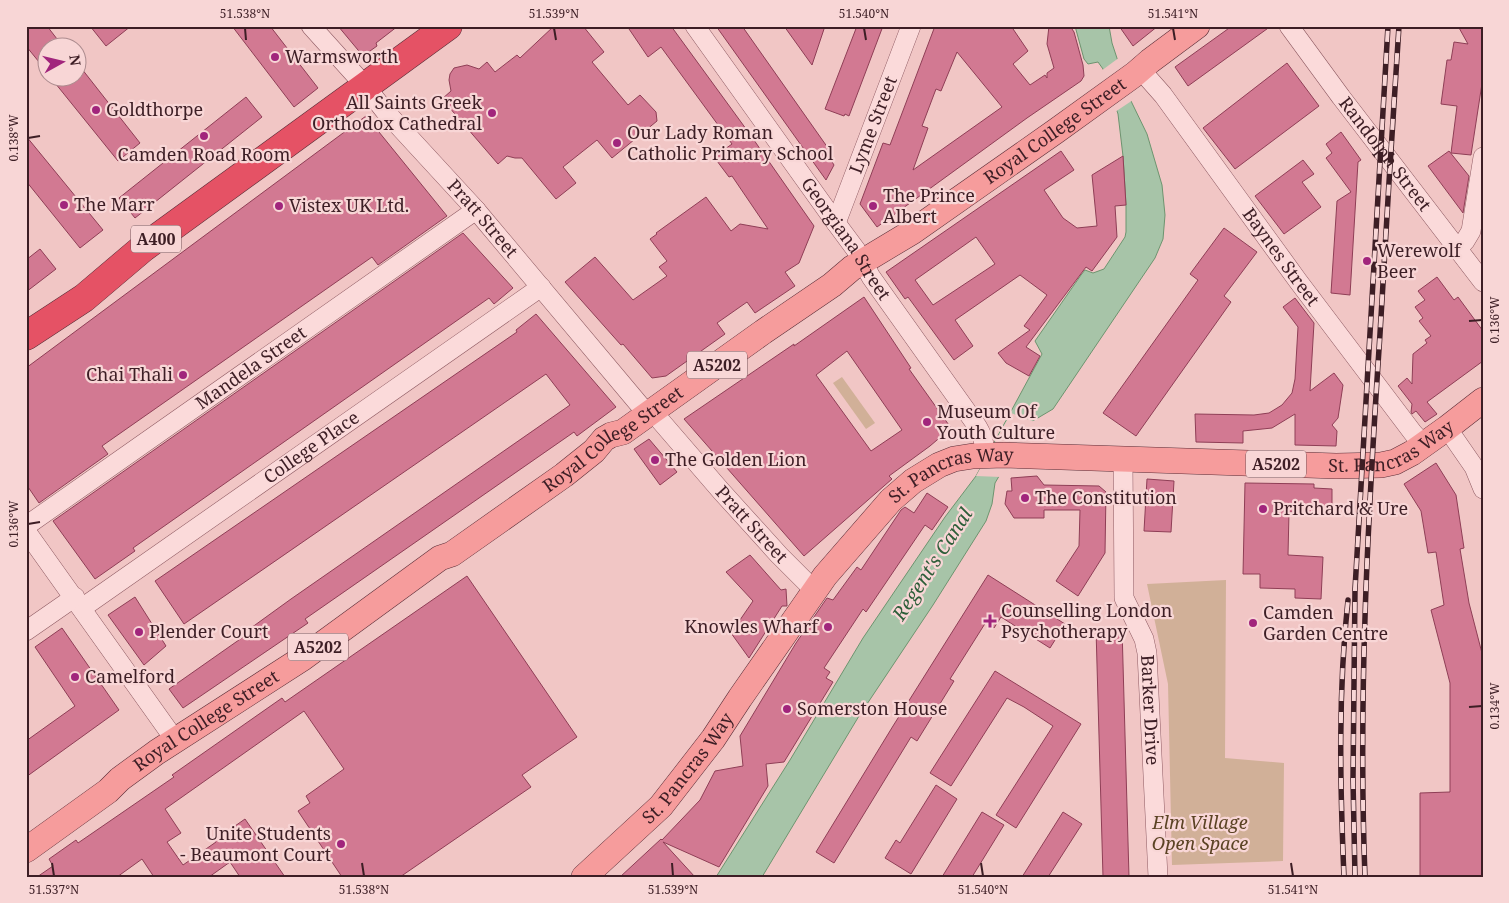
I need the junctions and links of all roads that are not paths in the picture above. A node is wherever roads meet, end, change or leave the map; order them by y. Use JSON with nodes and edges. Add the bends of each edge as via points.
{"nodes":[{"id":1,"x":311,"y":26,"type":"edge"},
{"id":2,"x":448,"y":26,"type":"edge"},
{"id":3,"x":695,"y":26,"type":"edge"},
{"id":4,"x":911,"y":26,"type":"edge"},
{"id":5,"x":1198,"y":26,"type":"edge"},
{"id":6,"x":1289,"y":26,"type":"edge"},
{"id":7,"x":1137,"y":72,"type":"junction"},
{"id":8,"x":366,"y":87,"type":"junction"},
{"id":9,"x":1483,"y":157,"type":"edge"},
{"id":10,"x":476,"y":210,"type":"junction"},
{"id":11,"x":836,"y":223,"type":"junction"},
{"id":12,"x":1458,"y":249,"type":"junction"},
{"id":13,"x":862,"y":261,"type":"junction"},
{"id":14,"x":1483,"y":282,"type":"edge"},
{"id":15,"x":541,"y":287,"type":"junction"},
{"id":16,"x":26,"y":336,"type":"edge"},
{"id":17,"x":1483,"y":400,"type":"edge"},
{"id":18,"x":650,"y":413,"type":"junction"},
{"id":19,"x":1448,"y":428,"type":"junction"},
{"id":20,"x":1424,"y":445,"type":"junction"},
{"id":21,"x":986,"y":456,"type":"junction"},
{"id":22,"x":1123,"y":459,"type":"junction"},
{"id":23,"x":1483,"y":490,"type":"edge"},
{"id":24,"x":26,"y":526,"type":"edge"},
{"id":25,"x":26,"y":531,"type":"edge"},
{"id":26,"x":815,"y":591,"type":"junction"},
{"id":27,"x":78,"y":603,"type":"junction"},
{"id":28,"x":26,"y":631,"type":"edge"},
{"id":29,"x":175,"y":740,"type":"junction"},
{"id":30,"x":26,"y":850,"type":"edge"},
{"id":31,"x":584,"y":877,"type":"edge"},
{"id":32,"x":1158,"y":877,"type":"edge"}],
"edges":[{"from":1,"to":8,"type":"street","name":"Pratt Street"},
{"from":2,"to":8,"type":"highway","number":"A400"},
{"from":3,"to":11,"type":"street","name":"Georgiana Street"},
{"from":4,"to":11,"type":"street","name":"Lyme Street"},
{"from":5,"to":7,"type":"main road","name":"Royal College Street","number":"A5202"},
{"from":6,"to":12,"type":"street","name":"Randolph Street"},
{"from":7,"to":13,"type":"main road","name":"Royal College Street","number":"A5202","via":[[912,232]]},
{"from":7,"to":20,"type":"street","name":"Baynes Street","via":[[1163,95],[1298,281]]},
{"from":8,"to":10,"type":"street","name":"Pratt Street"},
{"from":8,"to":16,"type":"highway","number":"A400","via":[[143,248],[84,298]]},
{"from":9,"to":12,"type":"street","via":[[1471,231]]},
{"from":10,"to":15,"type":"street","name":"Pratt Street"},
{"from":10,"to":24,"type":"street","name":"Mandela Street"},
{"from":11,"to":13,"type":"street","name":"Georgiana Street"},
{"from":12,"to":14,"type":"street","name":"Randolph Street"},
{"from":13,"to":18,"type":"main road","name":"Royal College Street","number":"A5202"},
{"from":13,"to":21,"type":"street","name":"Georgiana Street","via":[[982,434]]},
{"from":15,"to":18,"type":"street","name":"Pratt Street"},
{"from":15,"to":27,"type":"street","name":"College Place"},
{"from":17,"to":19,"type":"main road","name":"St. Pancras Way","number":"A5202"},
{"from":18,"to":26,"type":"street","name":"Pratt Street"},
{"from":18,"to":29,"type":"main road","name":"Royal College Street","number":"A5202","via":[[622,432],[604,439],[564,475],[522,505],[452,554],[440,558],[302,658]]},
{"from":19,"to":20,"type":"main road","name":"St. Pancras Way","number":"A5202"},
{"from":19,"to":23,"type":"street","via":[[1474,467]]},
{"from":20,"to":22,"type":"main road","name":"St. Pancras Way","number":"A5202","via":[[1395,462],[1367,466]]},
{"from":21,"to":22,"type":"main road","name":"St. Pancras Way","number":"A5202"},
{"from":21,"to":26,"type":"main road","name":"St. Pancras Way","number":"A5202","via":[[964,457],[939,465],[908,484],[866,527]]},
{"from":22,"to":32,"type":"street","name":"Barker Drive","via":[[1124,598],[1144,639],[1147,653]]},
{"from":25,"to":27,"type":"street"},
{"from":26,"to":31,"type":"main road","name":"St. Pancras Way","number":"A5202","via":[[713,739],[661,806]]},
{"from":27,"to":28,"type":"street","name":"College Place"},
{"from":27,"to":29,"type":"street"},
{"from":29,"to":30,"type":"main road","name":"Royal College Street","number":"A5202"}]}
